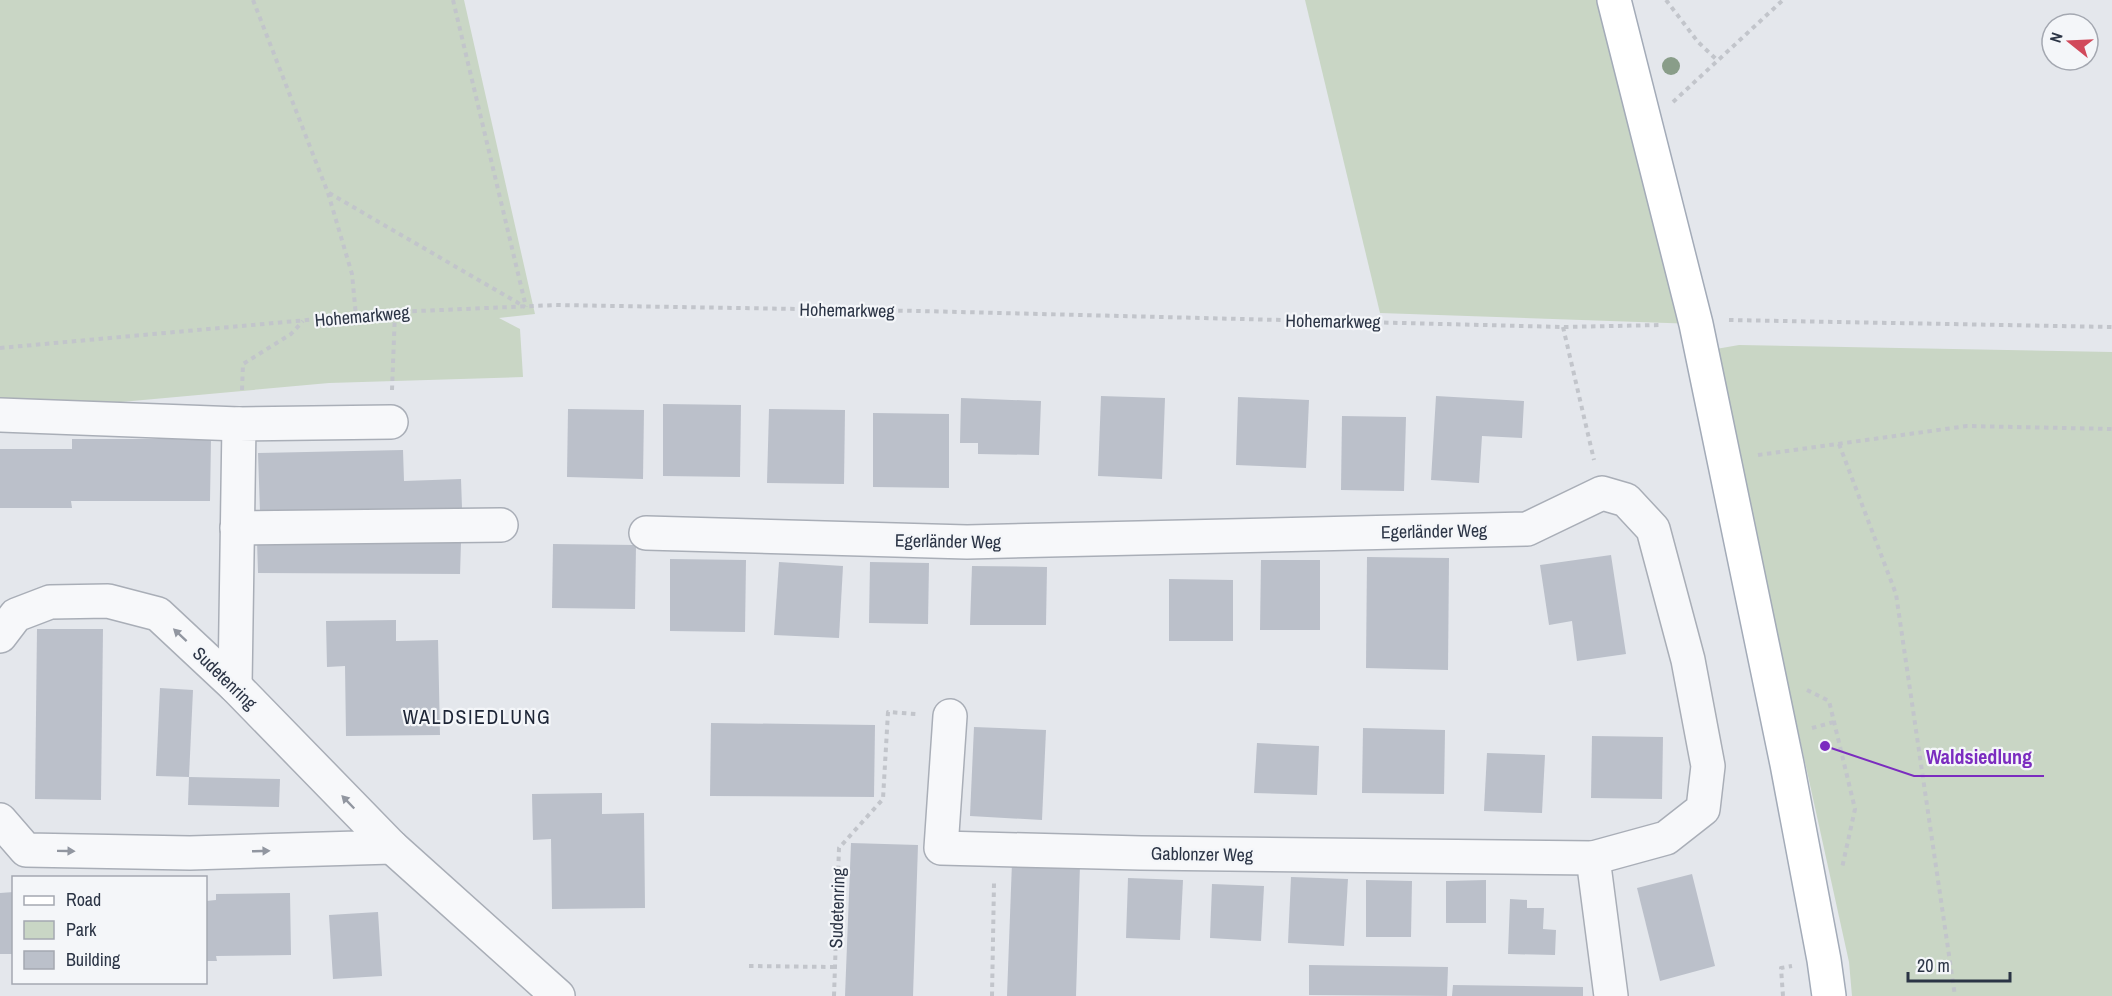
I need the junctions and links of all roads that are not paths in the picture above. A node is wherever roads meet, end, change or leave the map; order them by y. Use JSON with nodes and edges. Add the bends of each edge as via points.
{"nodes":[{"id":1,"x":1614,"y":0,"type":"edge"},
{"id":2,"x":0,"y":415,"type":"edge"},
{"id":3,"x":391,"y":422,"type":"road end"},
{"id":4,"x":239,"y":424,"type":"junction"},
{"id":5,"x":501,"y":525,"type":"dead end"},
{"id":6,"x":237,"y":528,"type":"junction"},
{"id":7,"x":646,"y":533,"type":"dead end"},
{"id":8,"x":5,"y":614,"type":"edge"},
{"id":9,"x":236,"y":686,"type":"junction"},
{"id":10,"x":950,"y":716,"type":"road end"},
{"id":11,"x":0,"y":820,"type":"edge"},
{"id":12,"x":392,"y":847,"type":"junction"},
{"id":13,"x":13,"y":855,"type":"edge"},
{"id":14,"x":1593,"y":858,"type":"junction"},
{"id":15,"x":558,"y":996,"type":"edge"},
{"id":16,"x":1611,"y":996,"type":"edge"},
{"id":17,"x":1829,"y":996,"type":"edge"}],
"edges":[{"from":1,"to":17,"type":"main road","via":[[1696,324],[1787,764]]},
{"from":2,"to":4,"type":"street"},
{"from":3,"to":4,"type":"street"},
{"from":4,"to":6,"type":"street"},
{"from":5,"to":6,"type":"street"},
{"from":6,"to":9,"type":"street"},
{"from":7,"to":14,"type":"street","name":"Egerländer Weg","via":[[967,542],[1527,529],[1602,493],[1626,500],[1653,529],[1688,660],[1708,766],[1703,809],[1676,831],[1666,838]]},
{"from":9,"to":8,"type":"street","name":"Sudetenring","one_way":true,"via":[[158,614],[108,601],[50,602]]},
{"from":12,"to":9,"type":"street","name":"Sudetenring","one_way":true},
{"from":10,"to":14,"type":"street","name":"Gablonzer Weg","via":[[942,848]]},
{"from":11,"to":13,"type":"street"},
{"from":13,"to":12,"type":"street","one_way":true},
{"from":12,"to":15,"type":"street","name":"Sudetenring"},
{"from":14,"to":16,"type":"street"}]}
